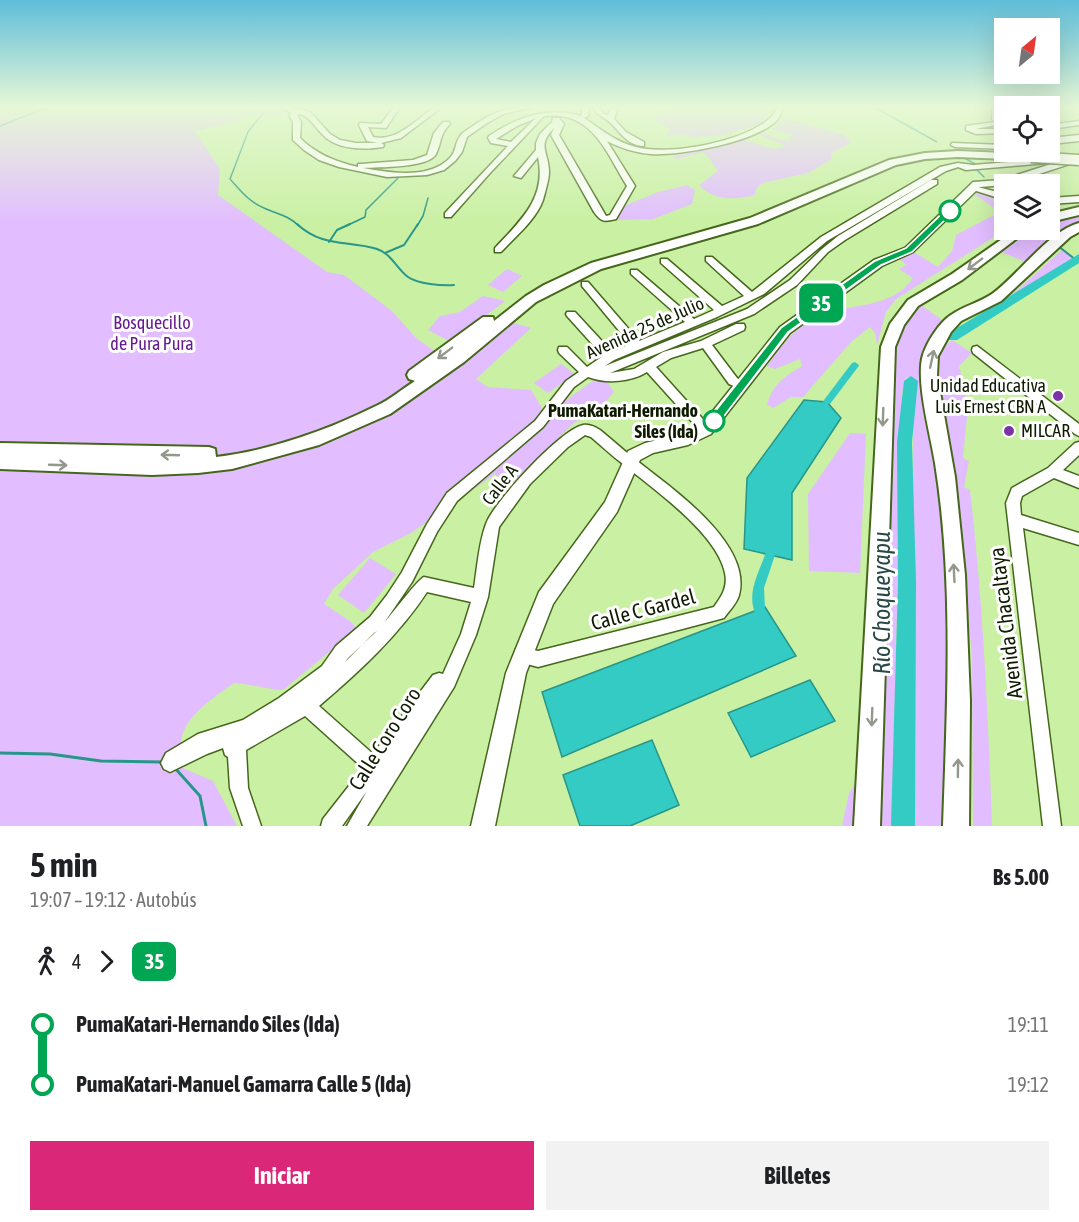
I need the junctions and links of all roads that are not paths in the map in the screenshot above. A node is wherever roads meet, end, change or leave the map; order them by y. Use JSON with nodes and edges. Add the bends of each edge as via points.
{"nodes":[{"id":1,"x":513,"y":145,"type":"edge"},
{"id":2,"x":301,"y":146,"type":"edge"},
{"id":3,"x":435,"y":146,"type":"edge"},
{"id":4,"x":461,"y":146,"type":"edge"},
{"id":5,"x":540,"y":146,"type":"edge"},
{"id":6,"x":561,"y":146,"type":"edge"},
{"id":7,"x":604,"y":146,"type":"edge"},
{"id":8,"x":626,"y":146,"type":"edge"},
{"id":9,"x":648,"y":146,"type":"edge"},
{"id":10,"x":703,"y":146,"type":"edge"},
{"id":11,"x":962,"y":146,"type":"edge"},
{"id":12,"x":994,"y":148,"type":"edge"},
{"id":13,"x":690,"y":149,"type":"junction"},
{"id":14,"x":994,"y":149,"type":"edge"},
{"id":15,"x":540,"y":150,"type":"junction"},
{"id":16,"x":1060,"y":155,"type":"edge"},
{"id":17,"x":1076,"y":158,"type":"edge"},
{"id":18,"x":347,"y":167,"type":"junction"},
{"id":19,"x":972,"y":167,"type":"junction"},
{"id":20,"x":518,"y":176,"type":"dead end"},
{"id":21,"x":973,"y":187,"type":"junction"},
{"id":22,"x":994,"y":194,"type":"edge"},
{"id":23,"x":1060,"y":199,"type":"edge"},
{"id":24,"x":1079,"y":199,"type":"edge"},
{"id":25,"x":1079,"y":211,"type":"edge"},
{"id":26,"x":448,"y":215,"type":"dead end"},
{"id":27,"x":1060,"y":216,"type":"edge"},
{"id":28,"x":1079,"y":226,"type":"edge"},
{"id":29,"x":1008,"y":240,"type":"edge"},
{"id":30,"x":498,"y":250,"type":"dead end"},
{"id":31,"x":709,"y":259,"type":"dead end"},
{"id":32,"x":664,"y":261,"type":"dead end"},
{"id":33,"x":634,"y":272,"type":"dead end"},
{"id":34,"x":585,"y":284,"type":"dead end"},
{"id":35,"x":752,"y":296,"type":"junction"},
{"id":36,"x":721,"y":311,"type":"junction"},
{"id":37,"x":571,"y":314,"type":"dead end"},
{"id":38,"x":692,"y":323,"type":"junction"},
{"id":39,"x":740,"y":327,"type":"dead end"},
{"id":40,"x":705,"y":344,"type":"junction"},
{"id":41,"x":637,"y":345,"type":"junction"},
{"id":42,"x":563,"y":350,"type":"dead end"},
{"id":43,"x":977,"y":350,"type":"dead end"},
{"id":44,"x":610,"y":357,"type":"junction"},
{"id":45,"x":649,"y":367,"type":"junction"},
{"id":46,"x":586,"y":372,"type":"junction"},
{"id":47,"x":741,"y":385,"type":"junction"},
{"id":48,"x":706,"y":430,"type":"junction"},
{"id":49,"x":1079,"y":431,"type":"edge"},
{"id":50,"x":1079,"y":447,"type":"edge"},
{"id":51,"x":0,"y":450,"type":"edge"},
{"id":52,"x":0,"y":462,"type":"edge"},
{"id":53,"x":631,"y":463,"type":"junction"},
{"id":54,"x":1053,"y":472,"type":"junction"},
{"id":55,"x":1079,"y":482,"type":"edge"},
{"id":56,"x":1015,"y":519,"type":"junction"},
{"id":57,"x":1079,"y":539,"type":"edge"},
{"id":58,"x":480,"y":597,"type":"junction"},
{"id":59,"x":522,"y":656,"type":"junction"},
{"id":60,"x":449,"y":674,"type":"junction"},
{"id":61,"x":306,"y":706,"type":"junction"},
{"id":62,"x":237,"y":740,"type":"junction"},
{"id":63,"x":375,"y":767,"type":"junction"},
{"id":64,"x":252,"y":826,"type":"edge"},
{"id":65,"x":330,"y":826,"type":"edge"},
{"id":66,"x":356,"y":826,"type":"edge"},
{"id":67,"x":483,"y":826,"type":"edge"},
{"id":68,"x":867,"y":826,"type":"edge"},
{"id":69,"x":956,"y":826,"type":"edge"},
{"id":70,"x":1052,"y":826,"type":"edge"}],
"edges":[{"from":1,"to":26,"type":"street"},
{"from":2,"to":18,"type":"street"},
{"from":3,"to":18,"type":"street","via":[[425,161]]},
{"from":4,"to":18,"type":"street","via":[[458,154],[435,171],[412,174]]},
{"from":5,"to":15,"type":"street"},
{"from":6,"to":7,"type":"street","via":[[603,219],[613,216],[631,186]]},
{"from":8,"to":13,"type":"street","via":[[661,152]]},
{"from":9,"to":13,"type":"street"},
{"from":10,"to":13,"type":"street"},
{"from":11,"to":12,"type":"street"},
{"from":14,"to":51,"type":"highway","one_way":true,"via":[[894,155],[752,215],[574,267],[526,292],[381,400],[344,419],[278,441],[200,456]]},
{"from":15,"to":20,"type":"street"},
{"from":15,"to":30,"type":"street","via":[[545,172],[534,211]]},
{"from":16,"to":17,"type":"highway"},
{"from":17,"to":19,"type":"street","name":"Avenida 25 de Julio"},
{"from":17,"to":21,"type":"main road","via":[[1002,183],[980,182]]},
{"from":52,"to":17,"type":"highway","one_way":true,"bridge":true,"via":[[198,466],[232,462],[319,438],[384,410],[459,358],[531,299],[596,267],[754,221],[893,162],[958,154]]},
{"from":19,"to":35,"type":"street","name":"Avenida 25 de Julio","via":[[948,167],[906,189],[824,239],[767,288]]},
{"from":19,"to":46,"type":"street","name":"Avenida 25 de Julio","via":[[947,173],[837,241],[800,277],[743,316],[609,369]]},
{"from":21,"to":22,"type":"street"},
{"from":21,"to":47,"type":"main road","via":[[909,250],[878,263],[785,330]]},
{"from":23,"to":24,"type":"street"},
{"from":25,"to":27,"type":"highway"},
{"from":69,"to":28,"type":"highway","one_way":true,"via":[[959,702],[954,571],[948,491],[930,389],[930,356],[956,318],[996,298]]},
{"from":29,"to":68,"type":"highway","one_way":true,"via":[[913,303],[897,324],[888,347]]},
{"from":31,"to":35,"type":"street"},
{"from":32,"to":36,"type":"street"},
{"from":33,"to":38,"type":"street"},
{"from":34,"to":41,"type":"street"},
{"from":35,"to":36,"type":"street","name":"Avenida 25 de Julio"},
{"from":36,"to":38,"type":"street","name":"Avenida 25 de Julio"},
{"from":37,"to":44,"type":"street"},
{"from":38,"to":41,"type":"street","name":"Avenida 25 de Julio"},
{"from":39,"to":40,"type":"street"},
{"from":40,"to":45,"type":"street","via":[[667,355]]},
{"from":40,"to":47,"type":"street","via":[[733,381]]},
{"from":41,"to":44,"type":"street","name":"Avenida 25 de Julio"},
{"from":42,"to":46,"type":"street"},
{"from":43,"to":49,"type":"street"},
{"from":44,"to":46,"type":"street","name":"Avenida 25 de Julio"},
{"from":45,"to":46,"type":"street","via":[[608,377]]},
{"from":45,"to":48,"type":"street"},
{"from":46,"to":62,"type":"street","via":[[564,390],[539,424],[452,497],[392,600],[328,672],[247,727],[204,740],[170,763],[202,746]]},
{"from":47,"to":48,"type":"main road"},
{"from":48,"to":53,"type":"main road","via":[[689,440],[640,451]]},
{"from":50,"to":54,"type":"street","name":"Avenida Chacaltaya"},
{"from":53,"to":58,"type":"street","name":"Calle A","via":[[590,430],[583,430],[564,443],[525,480],[492,525]]},
{"from":53,"to":59,"type":"main road","via":[[611,507],[546,598]]},
{"from":53,"to":59,"type":"street","name":"Calle C Gardel","via":[[669,490],[729,559],[733,577],[727,603],[719,613],[538,660]]},
{"from":54,"to":55,"type":"street"},
{"from":54,"to":56,"type":"street","name":"Avenida Chacaltaya","via":[[1017,492],[1013,503]]},
{"from":56,"to":57,"type":"street"},
{"from":56,"to":70,"type":"street","name":"Avenida Chacaltaya"},
{"from":58,"to":60,"type":"street","name":"Calle A"},
{"from":58,"to":61,"type":"street","via":[[424,584],[380,639]]},
{"from":59,"to":67,"type":"main road"},
{"from":60,"to":63,"type":"street","via":[[443,676]]},
{"from":60,"to":66,"type":"street","name":"Calle Coro Coro"},
{"from":61,"to":62,"type":"street"},
{"from":61,"to":63,"type":"street"},
{"from":62,"to":64,"type":"street","via":[[239,788]]},
{"from":63,"to":65,"type":"street"}]}
